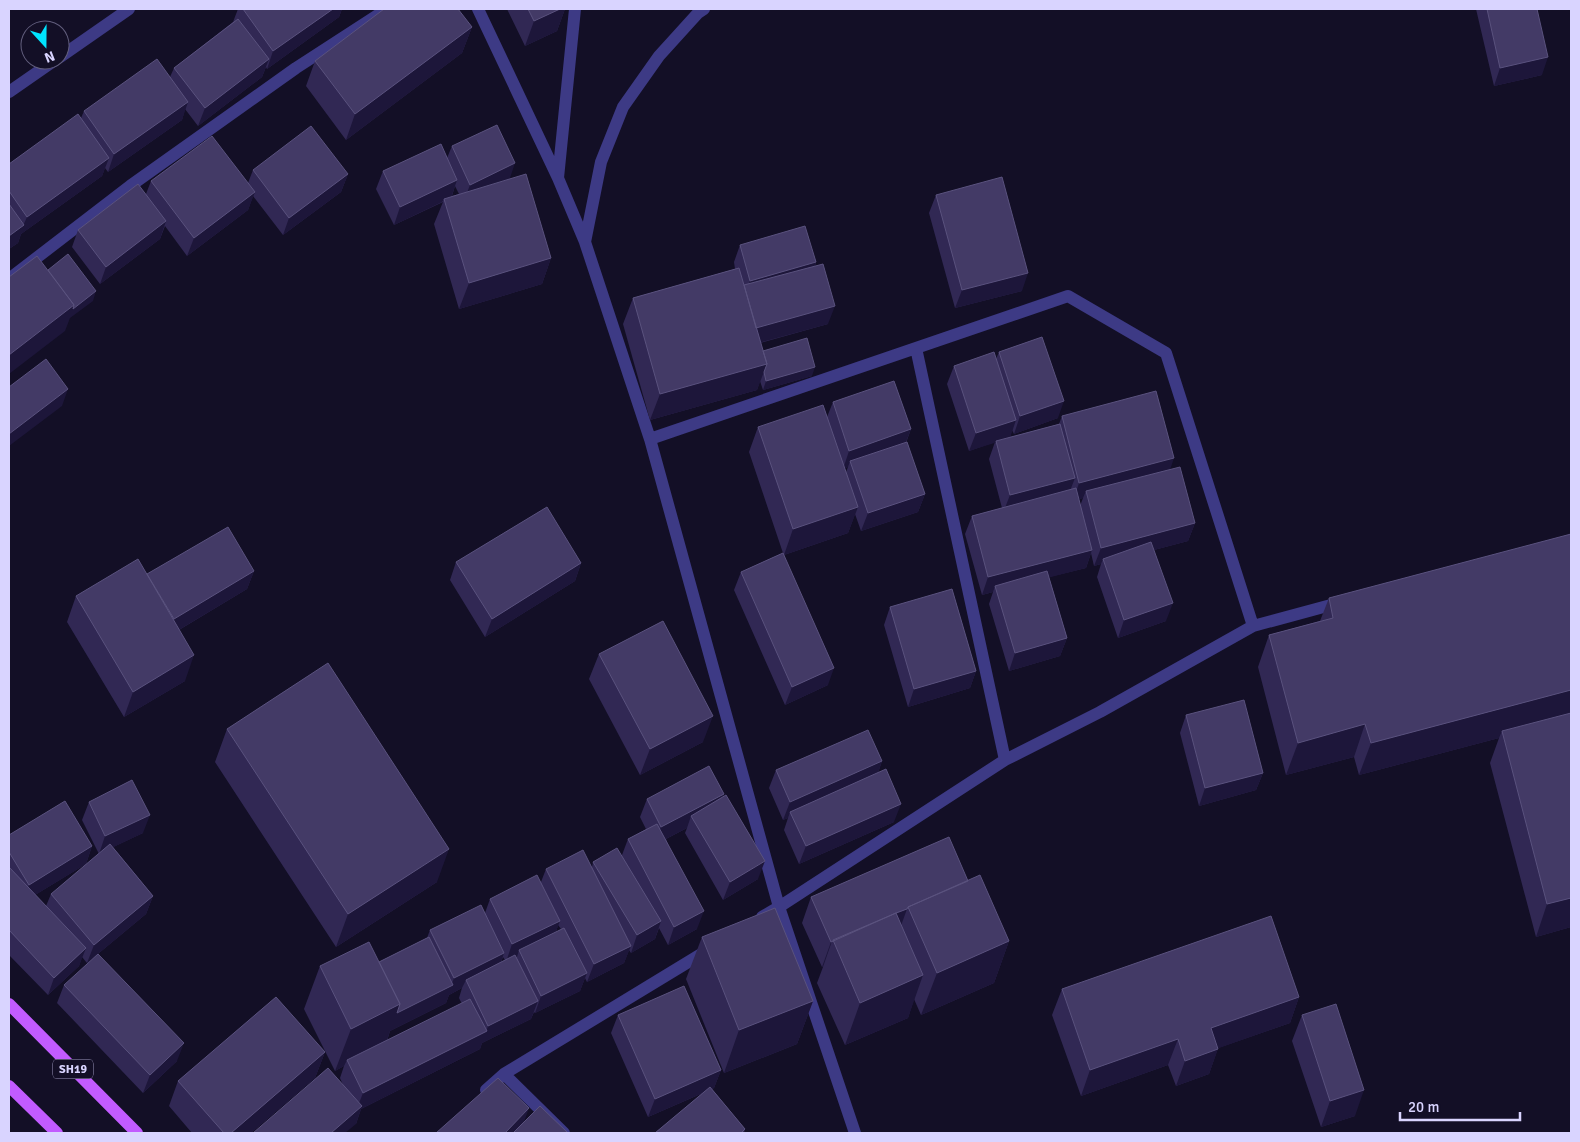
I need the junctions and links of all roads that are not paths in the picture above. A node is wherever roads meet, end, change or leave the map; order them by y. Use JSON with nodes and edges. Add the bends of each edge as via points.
{"nodes":[{"id":1,"x":129,"y":9,"type":"edge"},
{"id":2,"x":387,"y":9,"type":"edge"},
{"id":3,"x":478,"y":9,"type":"edge"},
{"id":4,"x":575,"y":9,"type":"edge"},
{"id":5,"x":704,"y":9,"type":"edge"},
{"id":6,"x":70,"y":50,"type":"edge"},
{"id":7,"x":41,"y":70,"type":"edge"},
{"id":8,"x":9,"y":92,"type":"edge"},
{"id":9,"x":558,"y":178,"type":"junction"},
{"id":10,"x":585,"y":242,"type":"junction"},
{"id":11,"x":9,"y":279,"type":"edge"},
{"id":12,"x":916,"y":348,"type":"junction"},
{"id":13,"x":650,"y":439,"type":"junction"},
{"id":14,"x":1349,"y":600,"type":"edge"},
{"id":15,"x":1253,"y":626,"type":"junction"},
{"id":16,"x":1005,"y":760,"type":"junction"},
{"id":17,"x":779,"y":907,"type":"junction"},
{"id":18,"x":754,"y":922,"type":"edge"},
{"id":19,"x":720,"y":942,"type":"edge"},
{"id":20,"x":9,"y":1004,"type":"edge"},
{"id":21,"x":504,"y":1074,"type":"junction"},
{"id":22,"x":9,"y":1086,"type":"edge"},
{"id":23,"x":475,"y":1100,"type":"edge"},
{"id":24,"x":57,"y":1133,"type":"edge"},
{"id":25,"x":137,"y":1133,"type":"edge"},
{"id":26,"x":564,"y":1133,"type":"edge"},
{"id":27,"x":855,"y":1133,"type":"edge"}],
"edges":[{"from":1,"to":6,"type":"street"},
{"from":2,"to":11,"type":"street","via":[[296,68],[138,180]]},
{"from":3,"to":9,"type":"street"},
{"from":4,"to":9,"type":"street"},
{"from":5,"to":10,"type":"street","via":[[659,56],[623,107],[601,162]]},
{"from":7,"to":8,"type":"street"},
{"from":9,"to":10,"type":"street"},
{"from":10,"to":13,"type":"street"},
{"from":12,"to":13,"type":"street"},
{"from":12,"to":15,"type":"street","via":[[1068,296],[1166,353]]},
{"from":12,"to":16,"type":"street"},
{"from":13,"to":17,"type":"street"},
{"from":14,"to":15,"type":"street"},
{"from":15,"to":16,"type":"street","via":[[1100,712]]},
{"from":16,"to":17,"type":"street"},
{"from":17,"to":18,"type":"street"},
{"from":17,"to":27,"type":"street"},
{"from":19,"to":21,"type":"street"},
{"from":20,"to":25,"type":"main road","number":"SH19"},
{"from":21,"to":23,"type":"street"},
{"from":21,"to":26,"type":"street"},
{"from":22,"to":24,"type":"main road"}]}
